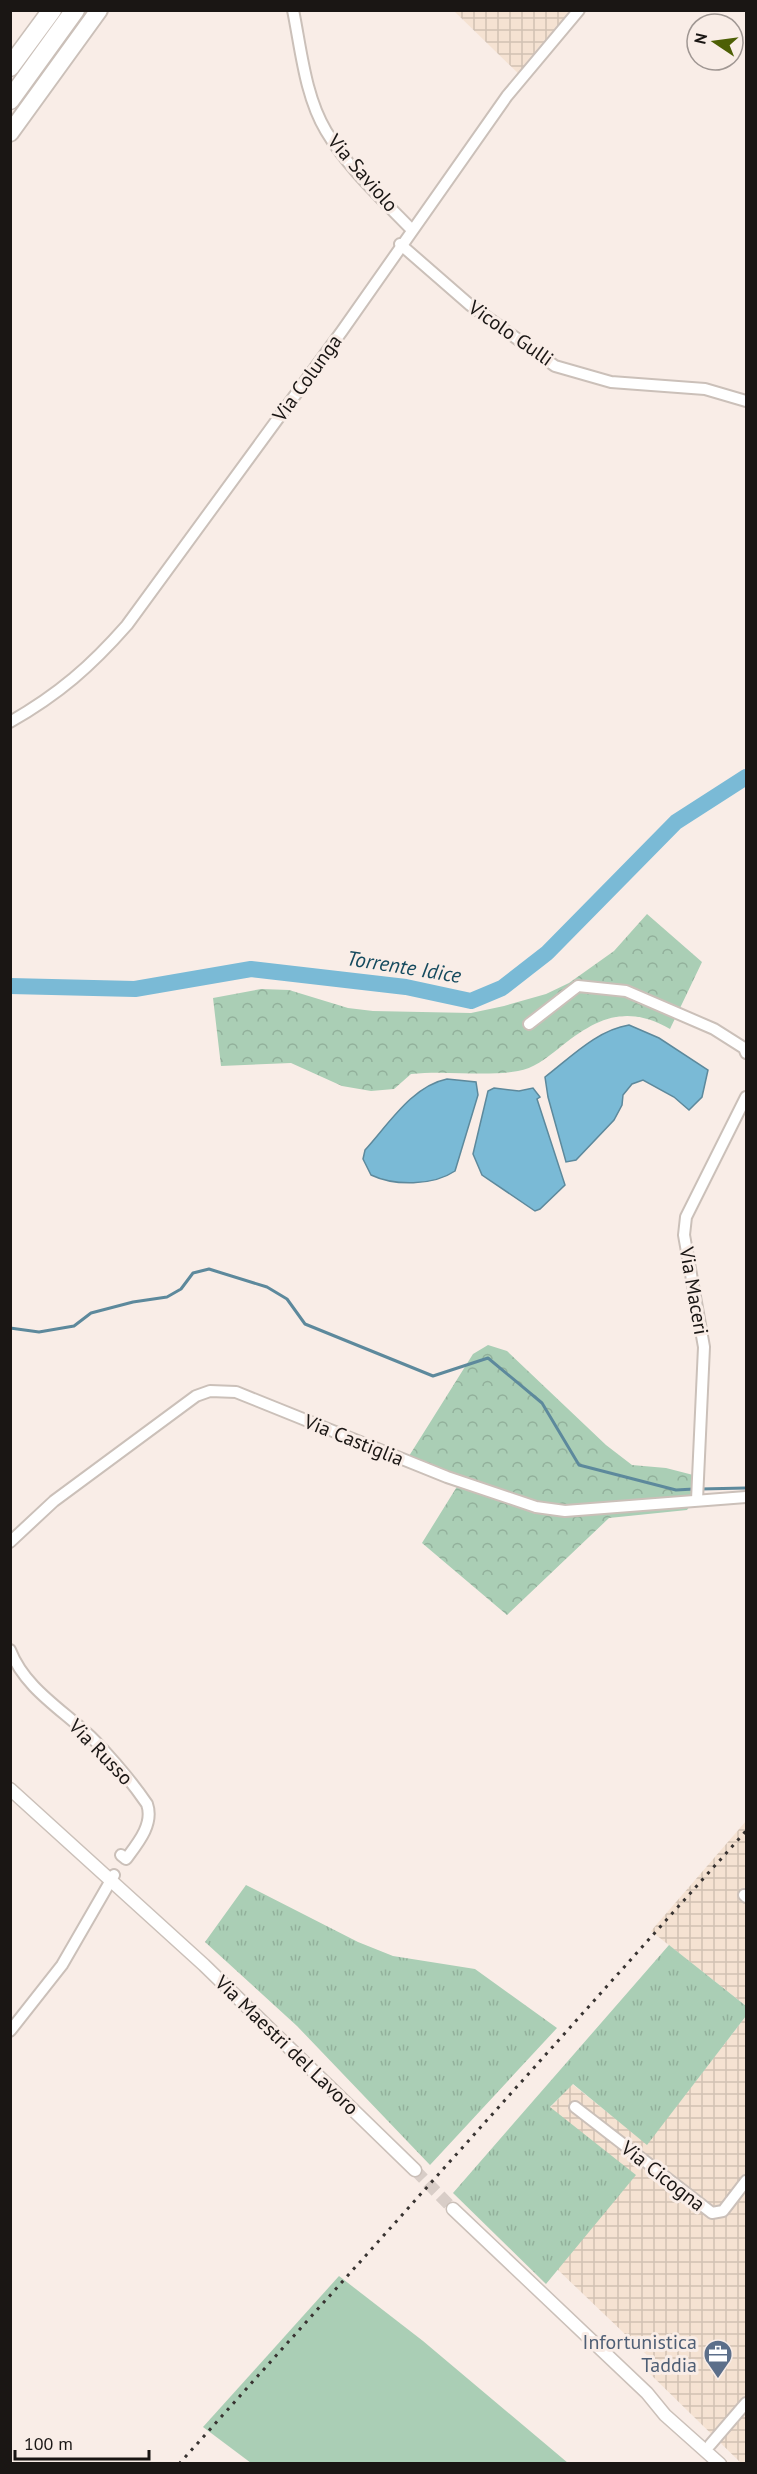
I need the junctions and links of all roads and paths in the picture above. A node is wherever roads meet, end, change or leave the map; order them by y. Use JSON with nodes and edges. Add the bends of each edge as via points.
{"nodes":[{"id":1,"x":52,"y":10,"type":"edge"},
{"id":2,"x":75,"y":10,"type":"edge"},
{"id":3,"x":99,"y":10,"type":"edge"},
{"id":4,"x":293,"y":10,"type":"edge"},
{"id":5,"x":579,"y":10,"type":"edge"},
{"id":6,"x":10,"y":67,"type":"edge"},
{"id":7,"x":10,"y":100,"type":"edge"},
{"id":8,"x":10,"y":133,"type":"edge"},
{"id":9,"x":411,"y":228,"type":"junction"},
{"id":10,"x":400,"y":244,"type":"junction"},
{"id":11,"x":747,"y":401,"type":"edge"},
{"id":12,"x":10,"y":722,"type":"edge"},
{"id":13,"x":529,"y":1024,"type":"dead end"},
{"id":14,"x":747,"y":1053,"type":"edge"},
{"id":15,"x":747,"y":1097,"type":"edge"},
{"id":16,"x":697,"y":1493,"type":"junction"},
{"id":17,"x":747,"y":1497,"type":"edge"},
{"id":18,"x":10,"y":1542,"type":"edge"},
{"id":19,"x":10,"y":1650,"type":"edge"},
{"id":20,"x":10,"y":1789,"type":"edge"},
{"id":21,"x":121,"y":1855,"type":"dead end"},
{"id":22,"x":113,"y":1877,"type":"junction"},
{"id":23,"x":10,"y":2031,"type":"edge"},
{"id":24,"x":575,"y":2108,"type":"dead end"},
{"id":25,"x":415,"y":2170,"type":"tunnel mouth"},
{"id":26,"x":747,"y":2181,"type":"edge"},
{"id":27,"x":453,"y":2209,"type":"tunnel mouth"},
{"id":28,"x":647,"y":2393,"type":"junction"},
{"id":29,"x":747,"y":2403,"type":"edge"},
{"id":30,"x":710,"y":2445,"type":"junction"},
{"id":31,"x":720,"y":2463,"type":"edge"},
{"id":32,"x":728,"y":2463,"type":"edge"}],
"edges":[{"from":1,"to":6,"type":"highway"},
{"from":2,"to":7,"type":"highway"},
{"from":3,"to":8,"type":"highway"},
{"from":4,"to":9,"type":"street","name":"Via Saviolo","via":[[308,83],[325,129],[346,160]]},
{"from":5,"to":9,"type":"street","name":"Via Colunga","via":[[507,96]]},
{"from":9,"to":10,"type":"street","name":"Via Colunga"},
{"from":10,"to":11,"type":"street","name":"Vicolo Gulli","via":[[470,305],[555,366],[611,382],[705,389]]},
{"from":10,"to":12,"type":"street","name":"Via Colunga","via":[[342,331],[128,625],[92,664],[44,703]]},
{"from":13,"to":14,"type":"street","via":[[578,986],[626,992],[714,1029]]},
{"from":15,"to":16,"type":"street","name":"Via Maceri","via":[[686,1216],[684,1234],[704,1347]]},
{"from":16,"to":17,"type":"street","name":"Via Castiglia"},
{"from":16,"to":18,"type":"street","name":"Via Castiglia","via":[[565,1511],[536,1508],[447,1477],[236,1392],[220,1390],[196,1396],[54,1501]]},
{"from":19,"to":21,"type":"street","name":"Via Russo","via":[[35,1689],[96,1742],[147,1804],[147,1824],[126,1858]]},
{"from":20,"to":22,"type":"street","name":"Via Maestri del Lavoro"},
{"from":22,"to":23,"type":"street","via":[[62,1965]]},
{"from":22,"to":25,"type":"street","name":"Via Maestri del Lavoro"},
{"from":24,"to":26,"type":"street","name":"Via Cicogna","via":[[712,2213],[723,2211]]},
{"from":27,"to":28,"type":"street"},
{"from":28,"to":30,"type":"street"},
{"from":28,"to":31,"type":"street","via":[[665,2415]]},
{"from":29,"to":30,"type":"street"},
{"from":30,"to":32,"type":"street"}]}
